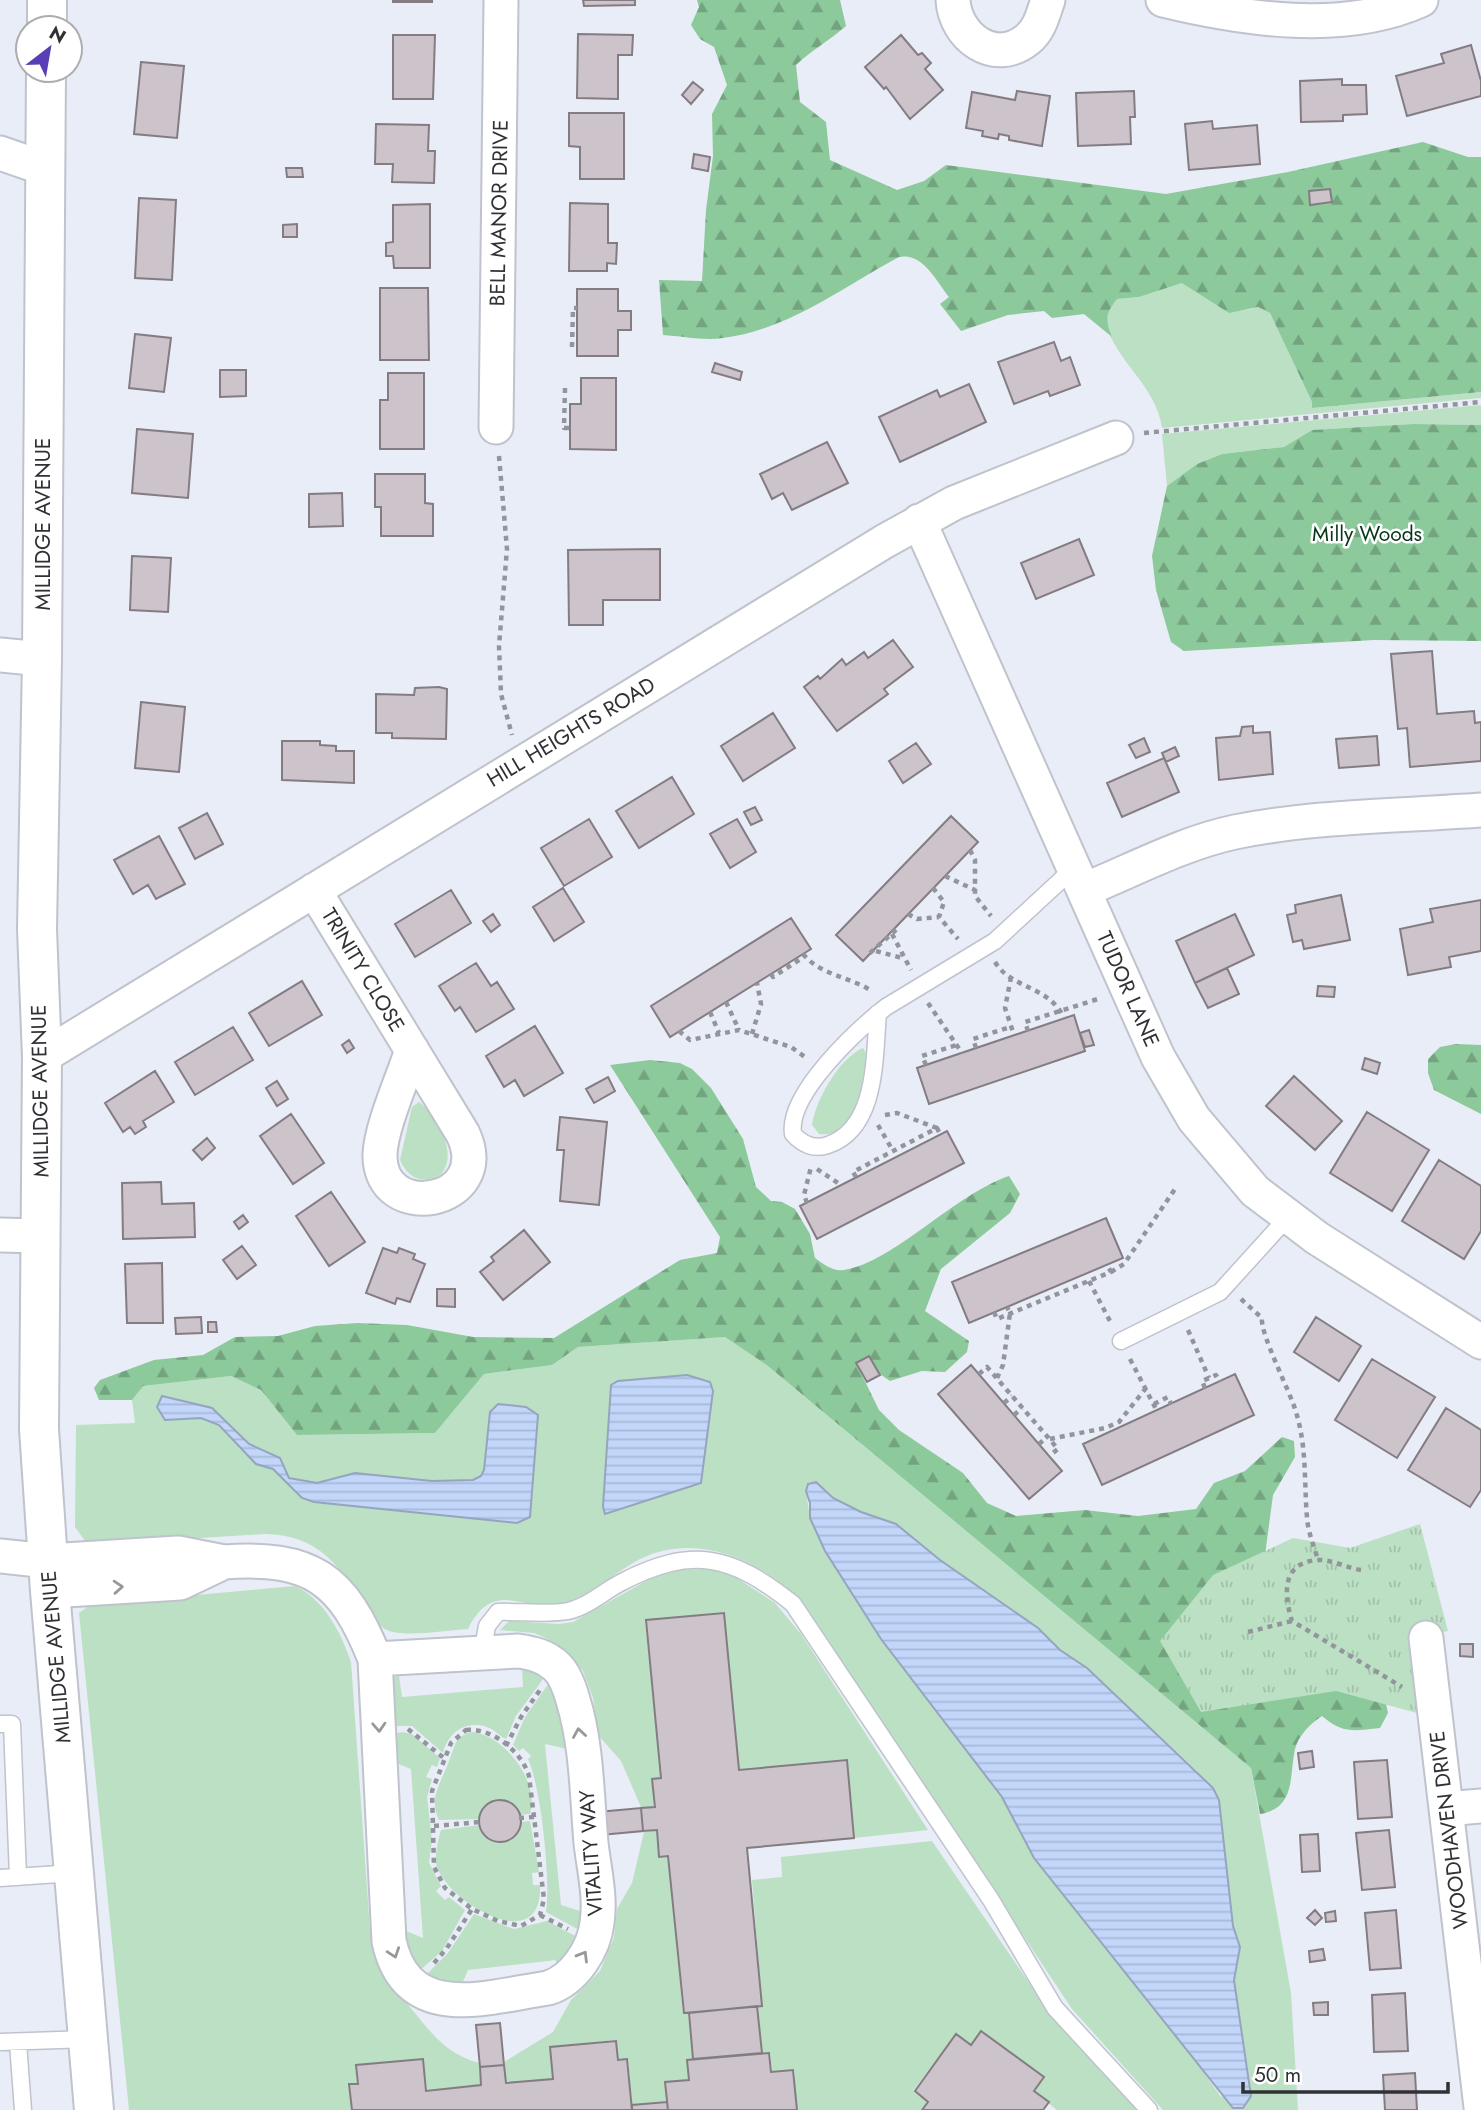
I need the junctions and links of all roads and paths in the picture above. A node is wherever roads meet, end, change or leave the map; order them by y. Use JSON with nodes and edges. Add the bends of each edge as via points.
{"nodes":[{"id":1,"x":501,"y":0,"type":"edge"},
{"id":2,"x":953,"y":0,"type":"edge"},
{"id":3,"x":1048,"y":0,"type":"edge"},
{"id":4,"x":1163,"y":0,"type":"edge"},
{"id":5,"x":1421,"y":0,"type":"edge"},
{"id":6,"x":46,"y":84,"type":"edge"},
{"id":7,"x":0,"y":153,"type":"edge"},
{"id":8,"x":46,"y":169,"type":"junction"},
{"id":9,"x":577,"y":308,"type":"dead end"},
{"id":10,"x":572,"y":347,"type":"dead end"},
{"id":11,"x":565,"y":388,"type":"dead end"},
{"id":12,"x":1481,"y":402,"type":"edge"},
{"id":13,"x":496,"y":427,"type":"joint"},
{"id":14,"x":570,"y":428,"type":"dead end"},
{"id":15,"x":1116,"y":438,"type":"joint"},
{"id":16,"x":919,"y":521,"type":"junction"},
{"id":17,"x":0,"y":655,"type":"edge"},
{"id":18,"x":42,"y":659,"type":"junction"},
{"id":19,"x":519,"y":765,"type":"junction"},
{"id":20,"x":1481,"y":810,"type":"edge"},
{"id":21,"x":970,"y":850,"type":"dead end"},
{"id":22,"x":945,"y":876,"type":"dead end"},
{"id":23,"x":1079,"y":879,"type":"junction"},
{"id":24,"x":933,"y":888,"type":"dead end"},
{"id":25,"x":314,"y":890,"type":"junction"},
{"id":26,"x":975,"y":890,"type":"junction"},
{"id":27,"x":908,"y":914,"type":"dead end"},
{"id":28,"x":939,"y":917,"type":"junction"},
{"id":29,"x":895,"y":927,"type":"dead end"},
{"id":30,"x":892,"y":934,"type":"junction"},
{"id":31,"x":1004,"y":934,"type":"junction"},
{"id":32,"x":979,"y":951,"type":"junction"},
{"id":33,"x":902,"y":959,"type":"junction"},
{"id":34,"x":771,"y":974,"type":"dead end"},
{"id":35,"x":1011,"y":977,"type":"junction"},
{"id":36,"x":757,"y":983,"type":"dead end"},
{"id":37,"x":859,"y":983,"type":"dead end"},
{"id":38,"x":920,"y":987,"type":"junction"},
{"id":39,"x":1128,"y":990,"type":"junction"},
{"id":40,"x":726,"y":1002,"type":"dead end"},
{"id":41,"x":1060,"y":1011,"type":"junction"},
{"id":42,"x":710,"y":1012,"type":"dead end"},
{"id":43,"x":878,"y":1013,"type":"junction"},
{"id":44,"x":1063,"y":1018,"type":"dead end"},
{"id":45,"x":1010,"y":1027,"type":"junction"},
{"id":46,"x":739,"y":1030,"type":"junction"},
{"id":47,"x":679,"y":1031,"type":"dead end"},
{"id":48,"x":1028,"y":1031,"type":"dead end"},
{"id":49,"x":719,"y":1033,"type":"junction"},
{"id":50,"x":752,"y":1034,"type":"junction"},
{"id":51,"x":1014,"y":1035,"type":"dead end"},
{"id":52,"x":957,"y":1045,"type":"junction"},
{"id":53,"x":976,"y":1048,"type":"dead end"},
{"id":54,"x":412,"y":1050,"type":"dead end"},
{"id":55,"x":962,"y":1053,"type":"dead end"},
{"id":56,"x":42,"y":1057,"type":"junction"},
{"id":57,"x":811,"y":1061,"type":"dead end"},
{"id":58,"x":926,"y":1065,"type":"dead end"},
{"id":59,"x":877,"y":1122,"type":"dead end"},
{"id":60,"x":811,"y":1166,"type":"dead end"},
{"id":61,"x":856,"y":1177,"type":"dead end"},
{"id":62,"x":1175,"y":1189,"type":"dead end"},
{"id":63,"x":807,"y":1203,"type":"dead end"},
{"id":64,"x":1287,"y":1218,"type":"junction"},
{"id":65,"x":0,"y":1236,"type":"edge"},
{"id":66,"x":41,"y":1236,"type":"junction"},
{"id":67,"x":1107,"y":1265,"type":"dead end"},
{"id":68,"x":1092,"y":1271,"type":"dead end"},
{"id":69,"x":1111,"y":1272,"type":"junction"},
{"id":70,"x":1096,"y":1278,"type":"junction"},
{"id":71,"x":1058,"y":1286,"type":"dead end"},
{"id":72,"x":1227,"y":1287,"type":"junction"},
{"id":73,"x":1044,"y":1292,"type":"dead end"},
{"id":74,"x":1060,"y":1293,"type":"junction"},
{"id":75,"x":1046,"y":1298,"type":"junction"},
{"id":76,"x":1007,"y":1307,"type":"dead end"},
{"id":77,"x":994,"y":1312,"type":"dead end"},
{"id":78,"x":1010,"y":1313,"type":"junction"},
{"id":79,"x":1180,"y":1314,"type":"junction"},
{"id":80,"x":1121,"y":1341,"type":"dead end"},
{"id":81,"x":1481,"y":1342,"type":"edge"},
{"id":82,"x":979,"y":1374,"type":"dead end"},
{"id":83,"x":997,"y":1378,"type":"junction"},
{"id":84,"x":1209,"y":1378,"type":"junction"},
{"id":85,"x":1220,"y":1382,"type":"dead end"},
{"id":86,"x":1146,"y":1388,"type":"dead end"},
{"id":87,"x":1205,"y":1388,"type":"dead end"},
{"id":88,"x":1012,"y":1396,"type":"junction"},
{"id":89,"x":1004,"y":1403,"type":"dead end"},
{"id":90,"x":1154,"y":1404,"type":"dead end"},
{"id":91,"x":1171,"y":1404,"type":"dead end"},
{"id":92,"x":1022,"y":1408,"type":"junction"},
{"id":93,"x":1014,"y":1415,"type":"dead end"},
{"id":94,"x":1048,"y":1438,"type":"junction"},
{"id":95,"x":1039,"y":1444,"type":"dead end"},
{"id":96,"x":1049,"y":1456,"type":"dead end"},
{"id":97,"x":0,"y":1556,"type":"edge"},
{"id":98,"x":1318,"y":1560,"type":"junction"},
{"id":99,"x":1361,"y":1570,"type":"dead end"},
{"id":100,"x":49,"y":1576,"type":"junction"},
{"id":101,"x":1292,"y":1621,"type":"junction"},
{"id":102,"x":1248,"y":1632,"type":"dead end"},
{"id":103,"x":1426,"y":1637,"type":"dead end"},
{"id":104,"x":482,"y":1653,"type":"junction"},
{"id":105,"x":375,"y":1659,"type":"junction"},
{"id":106,"x":557,"y":1667,"type":"junction"},
{"id":107,"x":1434,"y":1704,"type":"junction"},
{"id":108,"x":0,"y":1724,"type":"edge"},
{"id":109,"x":379,"y":1729,"type":"junction"},
{"id":110,"x":506,"y":1746,"type":"junction"},
{"id":111,"x":445,"y":1759,"type":"junction"},
{"id":112,"x":1481,"y":1806,"type":"edge"},
{"id":113,"x":1446,"y":1809,"type":"junction"},
{"id":114,"x":535,"y":1817,"type":"junction"},
{"id":115,"x":519,"y":1818,"type":"dead end"},
{"id":116,"x":480,"y":1822,"type":"dead end"},
{"id":117,"x":434,"y":1826,"type":"junction"},
{"id":118,"x":74,"y":1873,"type":"junction"},
{"id":119,"x":18,"y":1877,"type":"junction"},
{"id":120,"x":0,"y":1878,"type":"edge"},
{"id":121,"x":472,"y":1909,"type":"junction"},
{"id":122,"x":411,"y":1983,"type":"junction"},
{"id":123,"x":89,"y":2039,"type":"junction"},
{"id":124,"x":0,"y":2042,"type":"edge"},
{"id":125,"x":18,"y":2043,"type":"junction"},
{"id":126,"x":1481,"y":2107,"type":"edge"},
{"id":127,"x":23,"y":2110,"type":"edge"},
{"id":128,"x":94,"y":2110,"type":"edge"},
{"id":129,"x":1149,"y":2110,"type":"edge"}],
"edges":[{"from":1,"to":13,"type":"street","name":"BELL MANOR DRIVE"},
{"from":2,"to":3,"type":"street","via":[[961,29],[984,47],[999,50],[1027,40],[1037,29]]},
{"from":4,"to":5,"type":"street","via":[[1228,15],[1280,18],[1375,15]]},
{"from":6,"to":8,"type":"street","name":"MILLIDGE AVENUE"},
{"from":7,"to":8,"type":"street"},
{"from":8,"to":18,"type":"street","name":"MILLIDGE AVENUE"},
{"from":9,"to":10,"type":"path","via":[[573,308]]},
{"from":11,"to":14,"type":"path","via":[[564,428]]},
{"from":12,"to":15,"type":"path"},
{"from":13,"to":19,"type":"path","via":[[507,549],[499,646],[501,694]]},
{"from":15,"to":16,"type":"street","name":"HILL HEIGHTS ROAD"},
{"from":16,"to":19,"type":"street","name":"HILL HEIGHTS ROAD"},
{"from":16,"to":23,"type":"street","name":"TUDOR LANE"},
{"from":17,"to":18,"type":"street"},
{"from":18,"to":56,"type":"street","name":"MILLIDGE AVENUE","via":[[37,929]]},
{"from":19,"to":25,"type":"street","name":"HILL HEIGHTS ROAD"},
{"from":20,"to":23,"type":"street","via":[[1233,832]]},
{"from":21,"to":26,"type":"path","via":[[975,860]]},
{"from":22,"to":26,"type":"path"},
{"from":23,"to":31,"type":"lane"},
{"from":23,"to":39,"type":"street","name":"TUDOR LANE"},
{"from":24,"to":28,"type":"path","via":[[944,902]]},
{"from":25,"to":54,"type":"street","name":"TRINITY CLOSE"},
{"from":25,"to":56,"type":"street","name":"HILL HEIGHTS ROAD"},
{"from":26,"to":31,"type":"path","via":[[976,899]]},
{"from":27,"to":28,"type":"path","via":[[917,919]]},
{"from":28,"to":32,"type":"path"},
{"from":29,"to":30,"type":"path"},
{"from":30,"to":33,"type":"path"},
{"from":30,"to":33,"type":"path","via":[[873,952]]},
{"from":31,"to":32,"type":"lane"},
{"from":32,"to":35,"type":"path"},
{"from":32,"to":38,"type":"lane"},
{"from":33,"to":38,"type":"path"},
{"from":34,"to":37,"type":"path","via":[[804,955],[819,969]]},
{"from":35,"to":41,"type":"path","via":[[1041,992]]},
{"from":35,"to":45,"type":"path","via":[[1005,1008]]},
{"from":36,"to":50,"type":"path","via":[[761,1004]]},
{"from":38,"to":43,"type":"lane"},
{"from":38,"to":52,"type":"path"},
{"from":39,"to":41,"type":"path"},
{"from":39,"to":64,"type":"street","name":"TUDOR LANE","via":[[1158,1057],[1194,1119],[1247,1183]]},
{"from":40,"to":46,"type":"path"},
{"from":41,"to":44,"type":"path"},
{"from":41,"to":48,"type":"path","via":[[1025,1022]]},
{"from":42,"to":49,"type":"path"},
{"from":43,"to":43,"type":"lane","via":[[873,1079],[861,1114],[843,1137],[822,1147],[807,1145],[793,1134],[797,1108],[839,1050]]},
{"from":45,"to":51,"type":"path"},
{"from":45,"to":53,"type":"path","via":[[973,1039]]},
{"from":46,"to":49,"type":"path"},
{"from":46,"to":50,"type":"path"},
{"from":47,"to":49,"type":"path","via":[[690,1040]]},
{"from":50,"to":57,"type":"path"},
{"from":52,"to":55,"type":"path"},
{"from":52,"to":58,"type":"path","via":[[922,1056]]},
{"from":56,"to":66,"type":"street","name":"MILLIDGE AVENUE"},
{"from":59,"to":61,"type":"path","via":[[892,1112],[939,1131],[853,1172]]},
{"from":60,"to":63,"type":"path","via":[[804,1195]]},
{"from":62,"to":69,"type":"path","via":[[1124,1264]]},
{"from":64,"to":72,"type":"lane"},
{"from":64,"to":81,"type":"street","name":"TUDOR LANE"},
{"from":65,"to":66,"type":"street"},
{"from":66,"to":100,"type":"street","name":"MILLIDGE AVENUE","via":[[39,1429]]},
{"from":67,"to":69,"type":"path"},
{"from":68,"to":70,"type":"path"},
{"from":69,"to":70,"type":"path"},
{"from":70,"to":74,"type":"path"},
{"from":71,"to":74,"type":"path"},
{"from":72,"to":79,"type":"lane"},
{"from":72,"to":98,"type":"path","via":[[1262,1318],[1261,1328],[1296,1410],[1306,1466],[1307,1520]]},
{"from":73,"to":75,"type":"path"},
{"from":74,"to":75,"type":"path"},
{"from":75,"to":78,"type":"path"},
{"from":76,"to":78,"type":"path"},
{"from":77,"to":78,"type":"path","via":[[997,1319]]},
{"from":78,"to":83,"type":"path"},
{"from":79,"to":80,"type":"lane"},
{"from":79,"to":84,"type":"path"},
{"from":82,"to":83,"type":"path","via":[[987,1367]]},
{"from":83,"to":88,"type":"path"},
{"from":84,"to":85,"type":"path","via":[[1216,1375]]},
{"from":84,"to":87,"type":"path","via":[[1202,1381]]},
{"from":86,"to":94,"type":"path","via":[[1121,1424],[1106,1431]]},
{"from":88,"to":89,"type":"path"},
{"from":88,"to":92,"type":"path"},
{"from":90,"to":91,"type":"path","via":[[1168,1397]]},
{"from":92,"to":93,"type":"path"},
{"from":92,"to":94,"type":"path"},
{"from":94,"to":95,"type":"path"},
{"from":94,"to":96,"type":"path","via":[[1058,1449]]},
{"from":97,"to":100,"type":"street","name":"VITALITY WAY"},
{"from":98,"to":99,"type":"path"},
{"from":98,"to":101,"type":"path","via":[[1294,1570],[1287,1583],[1285,1599]]},
{"from":100,"to":105,"type":"street","name":"VITALITY WAY","via":[[178,1553],[224,1562],[283,1562],[311,1571],[333,1586],[355,1615]]},
{"from":100,"to":118,"type":"street","name":"MILLIDGE AVENUE"},
{"from":101,"to":102,"type":"path"},
{"from":101,"to":107,"type":"path"},
{"from":103,"to":107,"type":"street","name":"WOODHAVEN DRIVE"},
{"from":104,"to":105,"type":"street"},
{"from":104,"to":106,"type":"street","via":[[518,1650],[538,1654]]},
{"from":104,"to":129,"type":"lane","via":[[486,1626],[498,1612],[567,1611],[653,1568],[693,1559],[732,1563],[762,1579],[793,1604],[991,1900],[1055,2008]]},
{"from":105,"to":109,"type":"street","name":"VITALITY WAY","one_way":true},
{"from":106,"to":110,"type":"path"},
{"from":122,"to":106,"type":"street","name":"VITALITY WAY","one_way":true,"via":[[428,1996],[450,2001],[548,1988],[574,1970],[592,1941],[598,1906],[582,1755],[574,1702]]},
{"from":107,"to":113,"type":"street","name":"WOODHAVEN DRIVE"},
{"from":108,"to":119,"type":"lane","via":[[12,1724]]},
{"from":109,"to":111,"type":"path","via":[[407,1729]]},
{"from":109,"to":122,"type":"street","name":"VITALITY WAY","one_way":true,"via":[[389,1941],[393,1957]]},
{"from":110,"to":111,"type":"path","via":[[486,1731],[466,1730],[451,1743]]},
{"from":110,"to":114,"type":"path","via":[[527,1767]]},
{"from":111,"to":117,"type":"path","via":[[432,1791]]},
{"from":112,"to":113,"type":"street"},
{"from":113,"to":126,"type":"street","name":"WOODHAVEN DRIVE"},
{"from":114,"to":115,"type":"path"},
{"from":114,"to":121,"type":"path","via":[[543,1885],[540,1915],[522,1926],[509,1925]]},
{"from":116,"to":117,"type":"path"},
{"from":117,"to":121,"type":"path","via":[[433,1860],[438,1877]]},
{"from":118,"to":119,"type":"lane"},
{"from":118,"to":123,"type":"street","name":"MILLIDGE AVENUE"},
{"from":119,"to":120,"type":"lane"},
{"from":121,"to":122,"type":"path","via":[[447,1948]]},
{"from":123,"to":125,"type":"lane"},
{"from":123,"to":128,"type":"street","name":"MILLIDGE AVENUE"},
{"from":124,"to":125,"type":"lane"},
{"from":125,"to":127,"type":"lane"}]}
